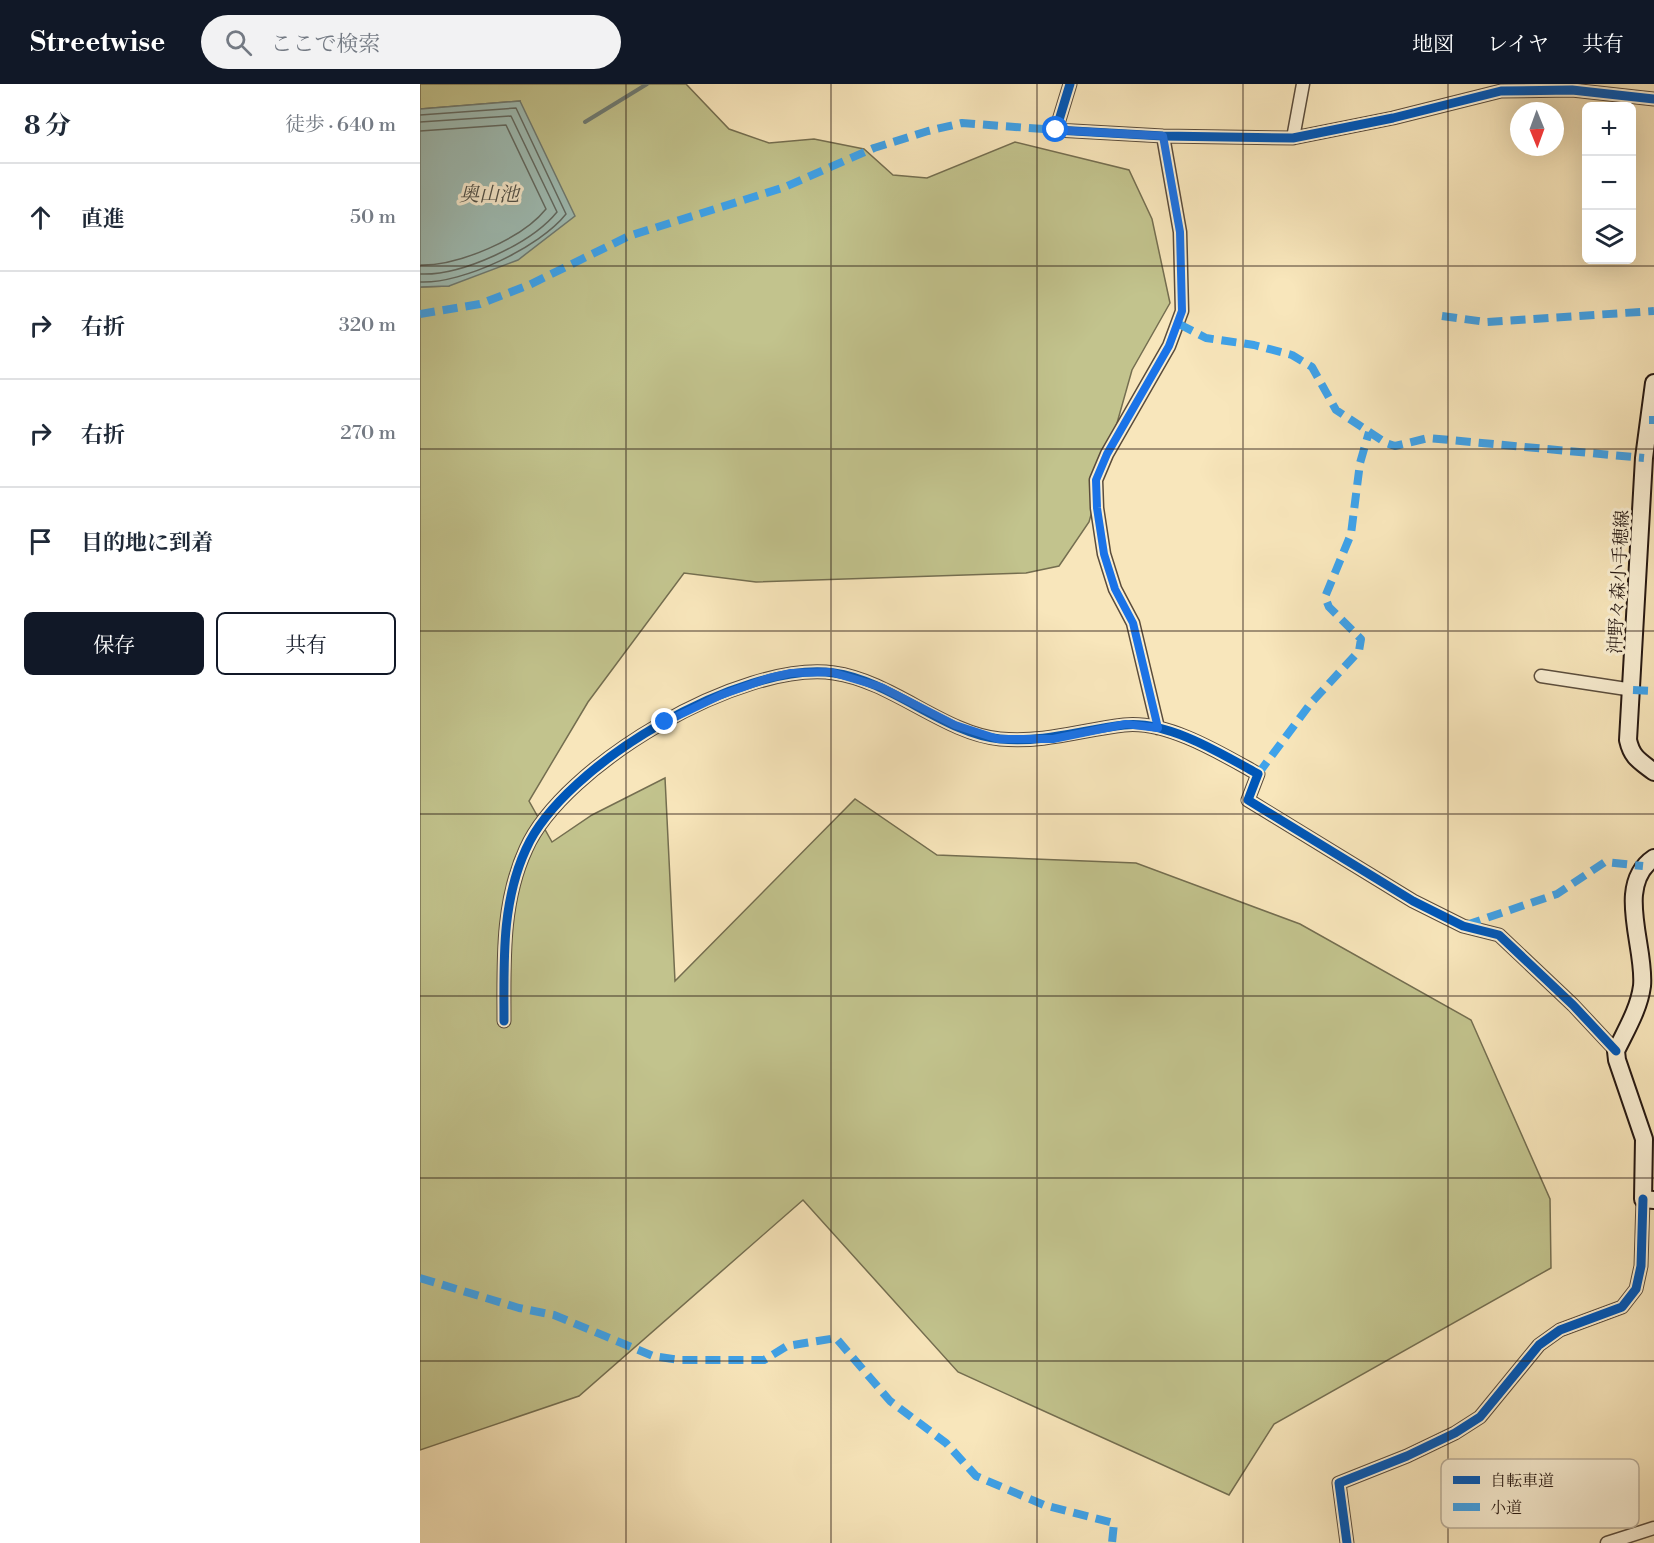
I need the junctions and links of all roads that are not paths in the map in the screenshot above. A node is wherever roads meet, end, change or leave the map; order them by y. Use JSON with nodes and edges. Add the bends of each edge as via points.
{"nodes":[{"id":1,"x":1070,"y":84,"type":"edge"},
{"id":2,"x":1303,"y":84,"type":"edge"},
{"id":3,"x":1654,"y":99,"type":"edge"},
{"id":4,"x":1163,"y":136,"type":"junction"},
{"id":5,"x":1293,"y":138,"type":"junction"},
{"id":6,"x":1654,"y":383,"type":"edge"},
{"id":7,"x":1541,"y":676,"type":"dead end"},
{"id":8,"x":1633,"y":690,"type":"junction"},
{"id":9,"x":1158,"y":728,"type":"junction"},
{"id":10,"x":1654,"y":772,"type":"edge"},
{"id":11,"x":1654,"y":858,"type":"edge"},
{"id":12,"x":504,"y":1021,"type":"dead end"},
{"id":13,"x":1616,"y":1051,"type":"junction"},
{"id":14,"x":1648,"y":1200,"type":"edge"},
{"id":15,"x":1654,"y":1528,"type":"edge"},
{"id":16,"x":1347,"y":1543,"type":"edge"},
{"id":17,"x":1607,"y":1543,"type":"edge"}],
"edges":[{"from":1,"to":4,"type":"street","via":[[1056,130]]},
{"from":2,"to":5,"type":"street"},
{"from":3,"to":5,"type":"street","via":[[1572,90],[1500,91]]},
{"from":4,"to":5,"type":"street"},
{"from":4,"to":9,"type":"street","via":[[1180,232],[1182,311],[1169,346],[1096,480],[1104,554],[1115,589],[1133,623]]},
{"from":6,"to":8,"type":"main road","name":"沖野々森小手穂線","via":[[1644,458]]},
{"from":7,"to":8,"type":"street"},
{"from":8,"to":10,"type":"main road","name":"沖野々森小手穂線","via":[[1628,740],[1631,753]]},
{"from":9,"to":12,"type":"street","via":[[1126,724],[1053,739],[998,739],[955,725],[881,687],[831,672],[791,673],[721,695],[665,722],[607,758],[545,816],[515,874],[504,951]]},
{"from":9,"to":13,"type":"street","via":[[1215,750],[1258,774],[1248,800],[1413,901],[1464,926],[1499,935]]},
{"from":11,"to":13,"type":"main road","via":[[1643,866],[1635,882],[1643,973],[1641,990]]},
{"from":13,"to":14,"type":"main road","via":[[1644,1139]]},
{"from":14,"to":16,"type":"street","via":[[1636,1289],[1622,1307],[1560,1330],[1539,1345],[1480,1417],[1455,1433],[1339,1483]]},
{"from":15,"to":17,"type":"street"}]}
